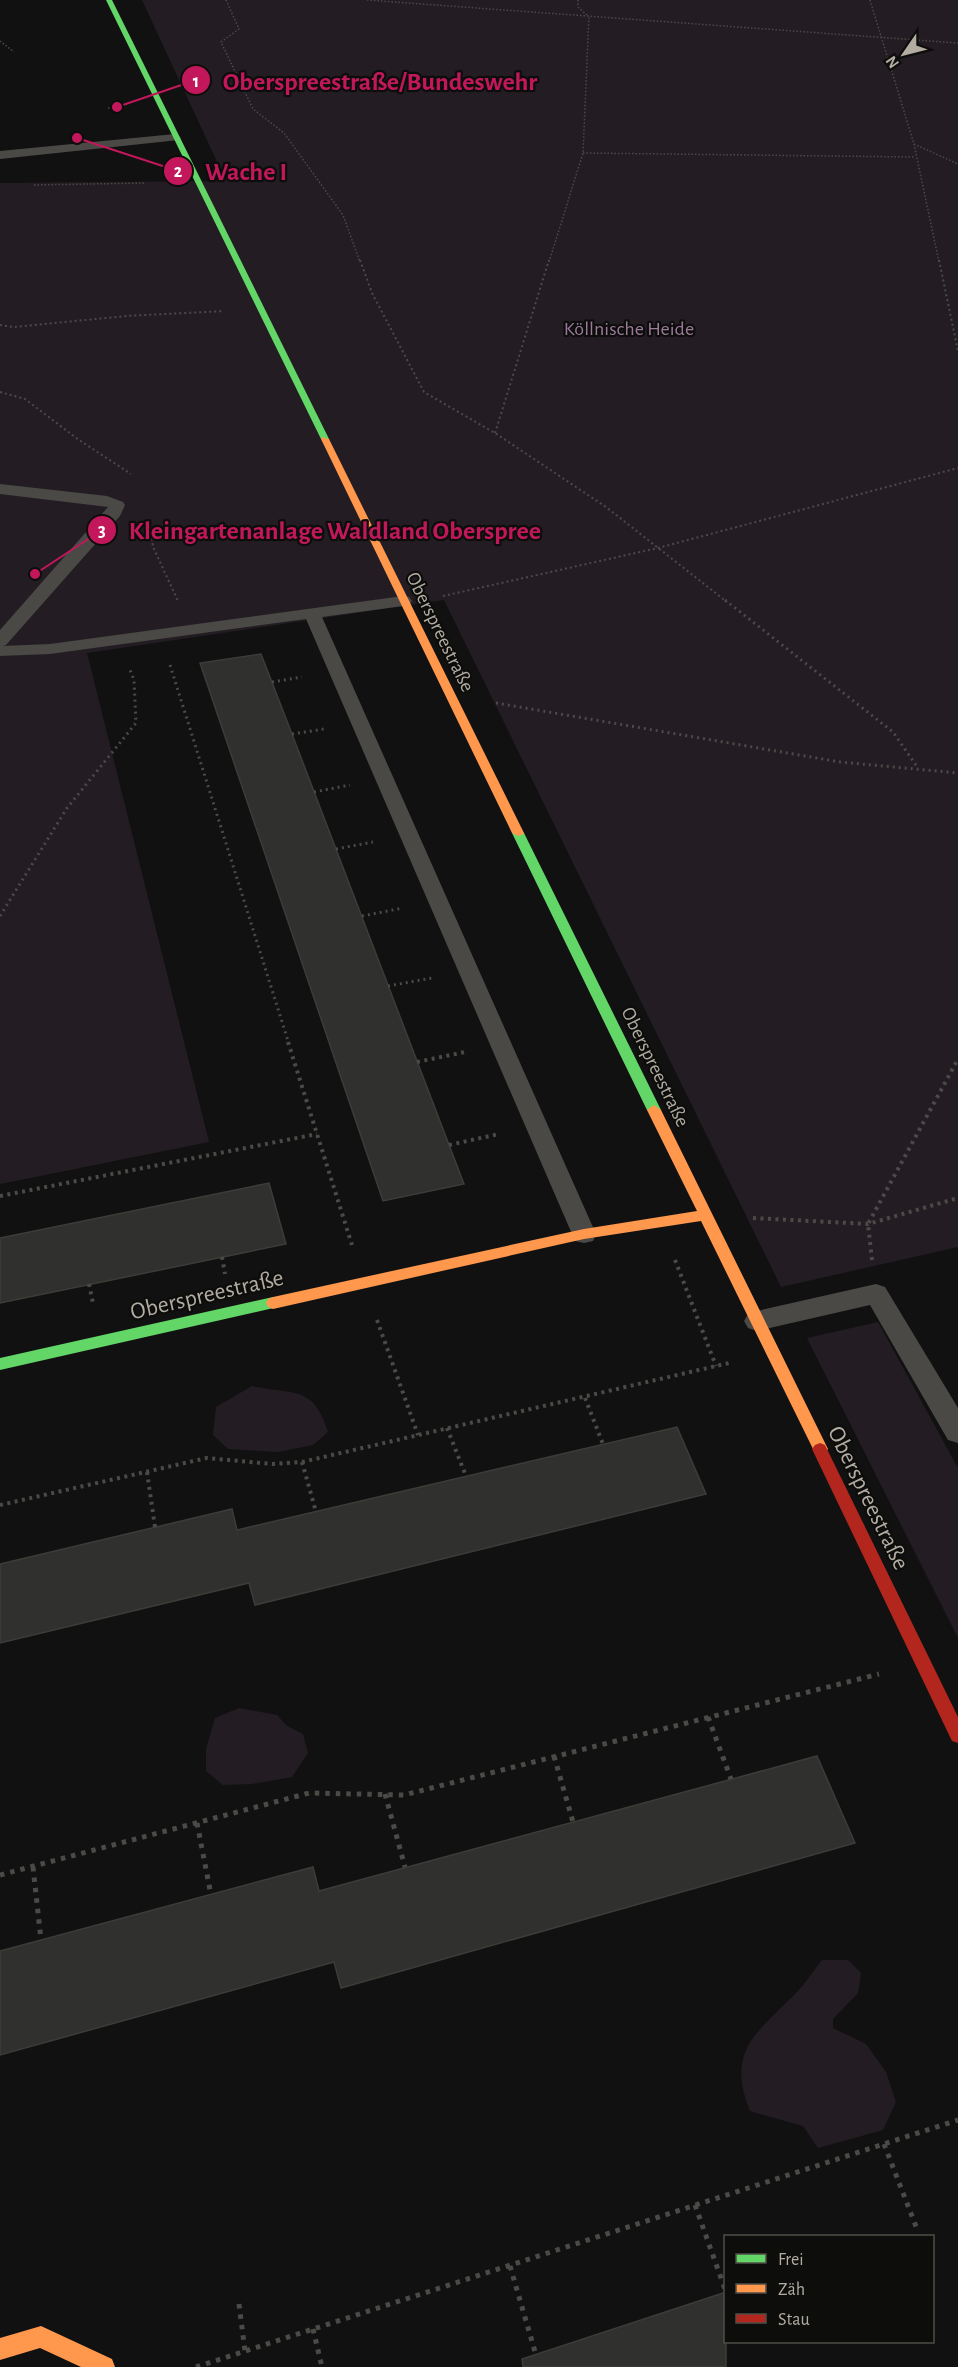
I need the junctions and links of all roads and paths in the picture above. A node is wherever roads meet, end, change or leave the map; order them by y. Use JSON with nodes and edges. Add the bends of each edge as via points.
{"nodes":[{"id":1,"x":109,"y":0,"type":"edge"},
{"id":2,"x":226,"y":0,"type":"edge"},
{"id":3,"x":367,"y":0,"type":"edge"},
{"id":4,"x":578,"y":0,"type":"edge"},
{"id":5,"x":870,"y":0,"type":"edge"},
{"id":6,"x":589,"y":16,"type":"junction"},
{"id":7,"x":881,"y":37,"type":"junction"},
{"id":8,"x":0,"y":41,"type":"edge"},
{"id":9,"x":958,"y":43,"type":"edge"},
{"id":10,"x":14,"y":52,"type":"dead end"},
{"id":11,"x":117,"y":107,"type":"dead end"},
{"id":12,"x":108,"y":108,"type":"dead end"},
{"id":13,"x":175,"y":138,"type":"junction"},
{"id":14,"x":914,"y":144,"type":"junction"},
{"id":15,"x":583,"y":153,"type":"junction"},
{"id":16,"x":0,"y":155,"type":"edge"},
{"id":17,"x":915,"y":158,"type":"junction"},
{"id":18,"x":958,"y":164,"type":"edge"},
{"id":19,"x":144,"y":183,"type":"dead end"},
{"id":20,"x":33,"y":185,"type":"dead end"},
{"id":21,"x":231,"y":310,"type":"dead end"},
{"id":22,"x":0,"y":325,"type":"edge"},
{"id":23,"x":958,"y":351,"type":"edge"},
{"id":24,"x":495,"y":433,"type":"junction"},
{"id":25,"x":958,"y":468,"type":"edge"},
{"id":26,"x":0,"y":489,"type":"edge"},
{"id":27,"x":658,"y":548,"type":"junction"},
{"id":28,"x":403,"y":601,"type":"junction"},
{"id":29,"x":312,"y":614,"type":"junction"},
{"id":30,"x":161,"y":636,"type":"junction"},
{"id":31,"x":0,"y":641,"type":"edge"},
{"id":32,"x":121,"y":641,"type":"junction"},
{"id":33,"x":0,"y":651,"type":"edge"},
{"id":34,"x":304,"y":676,"type":"dead end"},
{"id":35,"x":272,"y":682,"type":"dead end"},
{"id":36,"x":449,"y":695,"type":"junction"},
{"id":37,"x":326,"y":729,"type":"dead end"},
{"id":38,"x":292,"y":734,"type":"dead end"},
{"id":39,"x":918,"y":768,"type":"junction"},
{"id":40,"x":958,"y":773,"type":"edge"},
{"id":41,"x":359,"y":783,"type":"dead end"},
{"id":42,"x":314,"y":792,"type":"dead end"},
{"id":43,"x":382,"y":840,"type":"dead end"},
{"id":44,"x":336,"y":849,"type":"dead end"},
{"id":45,"x":410,"y":906,"type":"dead end"},
{"id":46,"x":0,"y":916,"type":"edge"},
{"id":47,"x":362,"y":916,"type":"dead end"},
{"id":48,"x":439,"y":977,"type":"dead end"},
{"id":49,"x":388,"y":986,"type":"dead end"},
{"id":50,"x":469,"y":1051,"type":"dead end"},
{"id":51,"x":958,"y":1059,"type":"edge"},
{"id":52,"x":417,"y":1062,"type":"dead end"},
{"id":53,"x":503,"y":1133,"type":"dead end"},
{"id":54,"x":317,"y":1134,"type":"junction"},
{"id":55,"x":449,"y":1145,"type":"dead end"},
{"id":56,"x":0,"y":1196,"type":"edge"},
{"id":57,"x":958,"y":1198,"type":"edge"},
{"id":58,"x":706,"y":1215,"type":"junction"},
{"id":59,"x":868,"y":1224,"type":"junction"},
{"id":60,"x":584,"y":1234,"type":"junction"},
{"id":61,"x":364,"y":1283,"type":"junction"},
{"id":62,"x":757,"y":1321,"type":"junction"},
{"id":63,"x":773,"y":1352,"type":"junction"},
{"id":64,"x":0,"y":1364,"type":"edge"},
{"id":65,"x":585,"y":1398,"type":"junction"},
{"id":66,"x":447,"y":1428,"type":"junction"},
{"id":67,"x":958,"y":1432,"type":"edge"},
{"id":68,"x":418,"y":1435,"type":"junction"},
{"id":69,"x":603,"y":1444,"type":"dead end"},
{"id":70,"x":302,"y":1462,"type":"junction"},
{"id":71,"x":147,"y":1472,"type":"junction"},
{"id":72,"x":466,"y":1476,"type":"dead end"},
{"id":73,"x":0,"y":1505,"type":"edge"},
{"id":74,"x":316,"y":1512,"type":"dead end"},
{"id":75,"x":155,"y":1527,"type":"dead end"},
{"id":76,"x":922,"y":1663,"type":"junction"},
{"id":77,"x":708,"y":1717,"type":"junction"},
{"id":78,"x":958,"y":1735,"type":"edge"},
{"id":79,"x":554,"y":1756,"type":"junction"},
{"id":80,"x":731,"y":1779,"type":"dead end"},
{"id":81,"x":385,"y":1794,"type":"junction"},
{"id":82,"x":573,"y":1822,"type":"dead end"},
{"id":83,"x":197,"y":1823,"type":"junction"},
{"id":84,"x":33,"y":1867,"type":"junction"},
{"id":85,"x":405,"y":1867,"type":"dead end"},
{"id":86,"x":0,"y":1875,"type":"edge"},
{"id":87,"x":211,"y":1895,"type":"dead end"},
{"id":88,"x":42,"y":1940,"type":"dead end"},
{"id":89,"x":958,"y":2120,"type":"edge"},
{"id":90,"x":884,"y":2144,"type":"junction"},
{"id":91,"x":696,"y":2205,"type":"junction"},
{"id":92,"x":917,"y":2229,"type":"dead end"},
{"id":93,"x":510,"y":2266,"type":"junction"},
{"id":94,"x":724,"y":2286,"type":"edge"},
{"id":95,"x":239,"y":2304,"type":"dead end"},
{"id":96,"x":313,"y":2329,"type":"junction"},
{"id":97,"x":0,"y":2349,"type":"edge"},
{"id":98,"x":246,"y":2351,"type":"junction"},
{"id":99,"x":536,"y":2355,"type":"dead end"},
{"id":100,"x":104,"y":2367,"type":"edge"},
{"id":101,"x":196,"y":2367,"type":"edge"},
{"id":102,"x":322,"y":2367,"type":"edge"}],
"edges":[{"from":1,"to":13,"type":"main road","name":"Oberspreestraße"},
{"from":2,"to":24,"type":"path","via":[[238,29],[221,42],[253,109],[284,133],[343,215],[372,293],[424,392]]},
{"from":3,"to":6,"type":"path"},
{"from":4,"to":6,"type":"path","via":[[578,7]]},
{"from":5,"to":7,"type":"path"},
{"from":6,"to":7,"type":"path"},
{"from":6,"to":15,"type":"path"},
{"from":7,"to":9,"type":"path"},
{"from":7,"to":14,"type":"path"},
{"from":8,"to":10,"type":"path"},
{"from":11,"to":12,"type":"path"},
{"from":13,"to":16,"type":"lane"},
{"from":13,"to":28,"type":"main road","name":"Oberspreestraße"},
{"from":14,"to":17,"type":"path"},
{"from":14,"to":18,"type":"path"},
{"from":15,"to":17,"type":"path"},
{"from":15,"to":24,"type":"path"},
{"from":17,"to":23,"type":"path"},
{"from":19,"to":20,"type":"path"},
{"from":21,"to":22,"type":"path"},
{"from":24,"to":27,"type":"path","via":[[606,507]]},
{"from":25,"to":27,"type":"path"},
{"from":26,"to":31,"type":"lane","via":[[117,505]]},
{"from":27,"to":28,"type":"path","via":[[449,596]]},
{"from":27,"to":39,"type":"path","via":[[893,732]]},
{"from":28,"to":29,"type":"lane"},
{"from":28,"to":36,"type":"main road","name":"Oberspreestraße"},
{"from":29,"to":30,"type":"lane"},
{"from":29,"to":60,"type":"lane"},
{"from":30,"to":32,"type":"lane"},
{"from":30,"to":54,"type":"path"},
{"from":32,"to":33,"type":"lane","via":[[50,650]]},
{"from":32,"to":46,"type":"path","via":[[134,680],[136,723],[67,808]]},
{"from":34,"to":35,"type":"path"},
{"from":36,"to":39,"type":"path","via":[[840,762]]},
{"from":36,"to":58,"type":"main road","name":"Oberspreestraße"},
{"from":37,"to":38,"type":"path"},
{"from":39,"to":40,"type":"path"},
{"from":41,"to":42,"type":"path"},
{"from":43,"to":44,"type":"path"},
{"from":45,"to":47,"type":"path"},
{"from":48,"to":49,"type":"path"},
{"from":50,"to":52,"type":"path"},
{"from":51,"to":59,"type":"path"},
{"from":53,"to":55,"type":"path"},
{"from":54,"to":56,"type":"path"},
{"from":54,"to":61,"type":"path"},
{"from":57,"to":59,"type":"path"},
{"from":58,"to":59,"type":"path"},
{"from":58,"to":60,"type":"main road","name":"Oberspreestraße"},
{"from":58,"to":62,"type":"main road","name":"Oberspreestraße"},
{"from":60,"to":61,"type":"main road","name":"Oberspreestraße"},
{"from":61,"to":64,"type":"main road","name":"Oberspreestraße"},
{"from":61,"to":68,"type":"path"},
{"from":62,"to":63,"type":"main road","name":"Oberspreestraße"},
{"from":62,"to":67,"type":"lane","via":[[876,1294]]},
{"from":63,"to":65,"type":"path"},
{"from":63,"to":76,"type":"main road","name":"Oberspreestraße"},
{"from":65,"to":66,"type":"path"},
{"from":65,"to":69,"type":"path"},
{"from":66,"to":68,"type":"path"},
{"from":66,"to":72,"type":"path"},
{"from":68,"to":70,"type":"path"},
{"from":70,"to":71,"type":"path","via":[[272,1464],[207,1458]]},
{"from":70,"to":74,"type":"path"},
{"from":71,"to":73,"type":"path"},
{"from":71,"to":75,"type":"path"},
{"from":76,"to":77,"type":"path"},
{"from":76,"to":78,"type":"main road","name":"Oberspreestraße"},
{"from":77,"to":79,"type":"path"},
{"from":77,"to":80,"type":"path"},
{"from":79,"to":81,"type":"path","via":[[404,1795]]},
{"from":79,"to":82,"type":"path"},
{"from":81,"to":83,"type":"path","via":[[309,1793]]},
{"from":81,"to":85,"type":"path"},
{"from":83,"to":84,"type":"path"},
{"from":83,"to":87,"type":"path"},
{"from":84,"to":86,"type":"path"},
{"from":84,"to":88,"type":"path"},
{"from":89,"to":90,"type":"path"},
{"from":90,"to":91,"type":"path"},
{"from":90,"to":92,"type":"path"},
{"from":91,"to":93,"type":"path"},
{"from":91,"to":94,"type":"path"},
{"from":93,"to":96,"type":"path"},
{"from":93,"to":99,"type":"path"},
{"from":95,"to":98,"type":"path"},
{"from":96,"to":98,"type":"path"},
{"from":96,"to":102,"type":"path"},
{"from":97,"to":100,"type":"main road","via":[[41,2337]]},
{"from":98,"to":101,"type":"path"}]}
